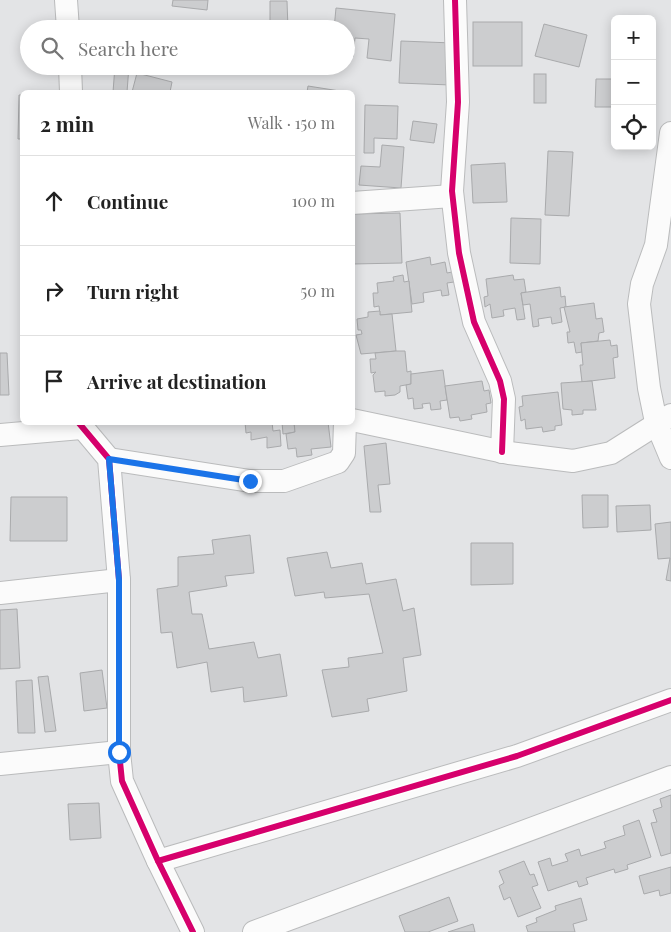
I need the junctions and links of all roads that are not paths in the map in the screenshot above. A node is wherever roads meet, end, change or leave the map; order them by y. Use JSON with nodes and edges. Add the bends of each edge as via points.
{"nodes":[{"id":1,"x":66,"y":0,"type":"edge"},
{"id":2,"x":455,"y":0,"type":"edge"},
{"id":3,"x":67,"y":20,"type":"edge"},
{"id":4,"x":71,"y":75,"type":"edge"},
{"id":5,"x":72,"y":90,"type":"edge"},
{"id":6,"x":671,"y":133,"type":"edge"},
{"id":7,"x":452,"y":196,"type":"junction"},
{"id":8,"x":355,"y":203,"type":"edge"},
{"id":9,"x":663,"y":245,"type":"edge"},
{"id":10,"x":664,"y":418,"type":"edge"},
{"id":11,"x":355,"y":421,"type":"edge"},
{"id":12,"x":345,"y":425,"type":"edge"},
{"id":13,"x":80,"y":426,"type":"edge"},
{"id":14,"x":0,"y":435,"type":"edge"},
{"id":15,"x":502,"y":452,"type":"junction"},
{"id":16,"x":671,"y":458,"type":"edge"},
{"id":17,"x":109,"y":459,"type":"junction"},
{"id":18,"x":119,"y":580,"type":"junction"},
{"id":19,"x":0,"y":593,"type":"edge"},
{"id":20,"x":671,"y":700,"type":"edge"},
{"id":21,"x":119,"y":752,"type":"junction"},
{"id":22,"x":0,"y":764,"type":"edge"},
{"id":23,"x":671,"y":778,"type":"edge"},
{"id":24,"x":158,"y":861,"type":"junction"},
{"id":25,"x":193,"y":932,"type":"edge"},
{"id":26,"x":254,"y":932,"type":"edge"}],
"edges":[{"from":1,"to":3,"type":"street"},
{"from":2,"to":7,"type":"street","via":[[458,102]]},
{"from":4,"to":5,"type":"street"},
{"from":6,"to":9,"type":"street"},
{"from":7,"to":8,"type":"street"},
{"from":7,"to":15,"type":"street","via":[[459,253],[474,322],[500,381],[504,399]]},
{"from":9,"to":10,"type":"street","via":[[642,284],[639,304]]},
{"from":10,"to":15,"type":"street","via":[[611,453],[573,461]]},
{"from":10,"to":16,"type":"street"},
{"from":11,"to":15,"type":"street"},
{"from":12,"to":17,"type":"street","via":[[344,453],[338,462],[284,481],[250,481]]},
{"from":13,"to":14,"type":"street"},
{"from":13,"to":17,"type":"street"},
{"from":17,"to":18,"type":"street"},
{"from":18,"to":19,"type":"street"},
{"from":18,"to":21,"type":"street"},
{"from":20,"to":24,"type":"street","via":[[517,756]]},
{"from":21,"to":22,"type":"street"},
{"from":21,"to":24,"type":"street","via":[[122,781]]},
{"from":23,"to":26,"type":"street"},
{"from":24,"to":25,"type":"street"}]}
